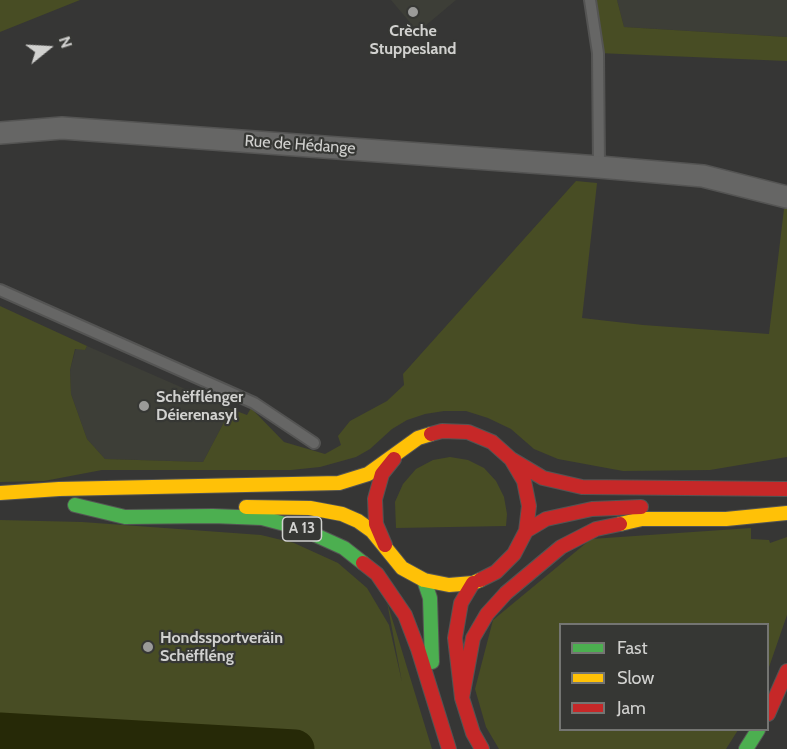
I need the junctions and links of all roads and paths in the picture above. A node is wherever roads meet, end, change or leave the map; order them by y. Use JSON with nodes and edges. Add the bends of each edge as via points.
{"nodes":[{"id":1,"x":590,"y":0,"type":"edge"},
{"id":2,"x":0,"y":133,"type":"edge"},
{"id":3,"x":599,"y":167,"type":"junction"},
{"id":4,"x":787,"y":197,"type":"edge"},
{"id":5,"x":0,"y":290,"type":"edge"},
{"id":6,"x":314,"y":443,"type":"dead end"},
{"id":7,"x":397,"y":453,"type":"junction"},
{"id":8,"x":511,"y":459,"type":"junction"},
{"id":9,"x":787,"y":489,"type":"edge"},
{"id":10,"x":0,"y":493,"type":"edge"},
{"id":11,"x":0,"y":503,"type":"edge"},
{"id":12,"x":43,"y":504,"type":"dead end"},
{"id":13,"x":787,"y":512,"type":"edge"},
{"id":14,"x":526,"y":531,"type":"junction"},
{"id":15,"x":386,"y":548,"type":"junction"},
{"id":16,"x":424,"y":580,"type":"junction"},
{"id":17,"x":473,"y":583,"type":"junction"},
{"id":18,"x":787,"y":670,"type":"edge"},
{"id":19,"x":462,"y":698,"type":"junction"},
{"id":20,"x":434,"y":702,"type":"junction"},
{"id":21,"x":769,"y":712,"type":"edge"},
{"id":22,"x":757,"y":731,"type":"edge"},
{"id":23,"x":449,"y":749,"type":"edge"},
{"id":24,"x":482,"y":749,"type":"edge"},
{"id":25,"x":746,"y":749,"type":"edge"}],
"edges":[{"from":1,"to":3,"type":"lane","via":[[598,53]]},
{"from":2,"to":3,"type":"street","name":"Rue de Hédange","via":[[62,128]]},
{"from":3,"to":4,"type":"street","name":"Rue de Hédange","via":[[703,176]]},
{"from":5,"to":6,"type":"lane","via":[[254,403]]},
{"from":7,"to":8,"type":"main road","via":[[418,438],[442,431],[468,432],[492,442]]},
{"from":7,"to":10,"type":"main road","via":[[368,474],[339,483]]},
{"from":7,"to":15,"type":"main road","via":[[382,474],[375,499],[376,524]]},
{"from":8,"to":9,"type":"main road","via":[[543,478],[582,487]]},
{"from":8,"to":14,"type":"main road","via":[[524,481],[529,506]]},
{"from":11,"to":12,"type":"main road"},
{"from":13,"to":14,"type":"main road","via":[[592,509],[546,519]]},
{"from":13,"to":19,"type":"main road","via":[[726,519],[642,519],[596,529],[561,547],[487,614],[473,638]]},
{"from":14,"to":17,"type":"main road","via":[[514,554],[496,572]]},
{"from":15,"to":16,"type":"main road","via":[[402,568]]},
{"from":15,"to":20,"type":"main road","number":"A 13","via":[[358,520],[310,508],[70,505],[125,518],[262,518],[300,528],[344,548],[376,574],[405,615]]},
{"from":16,"to":17,"type":"main road","via":[[448,585]]},
{"from":16,"to":20,"type":"main road","number":"A 13","via":[[430,598]]},
{"from":17,"to":19,"type":"main road","via":[[461,603],[455,638]]},
{"from":18,"to":21,"type":"main road"},
{"from":19,"to":24,"type":"main road"},
{"from":20,"to":23,"type":"main road","number":"A 13"},
{"from":22,"to":25,"type":"main road"}]}
